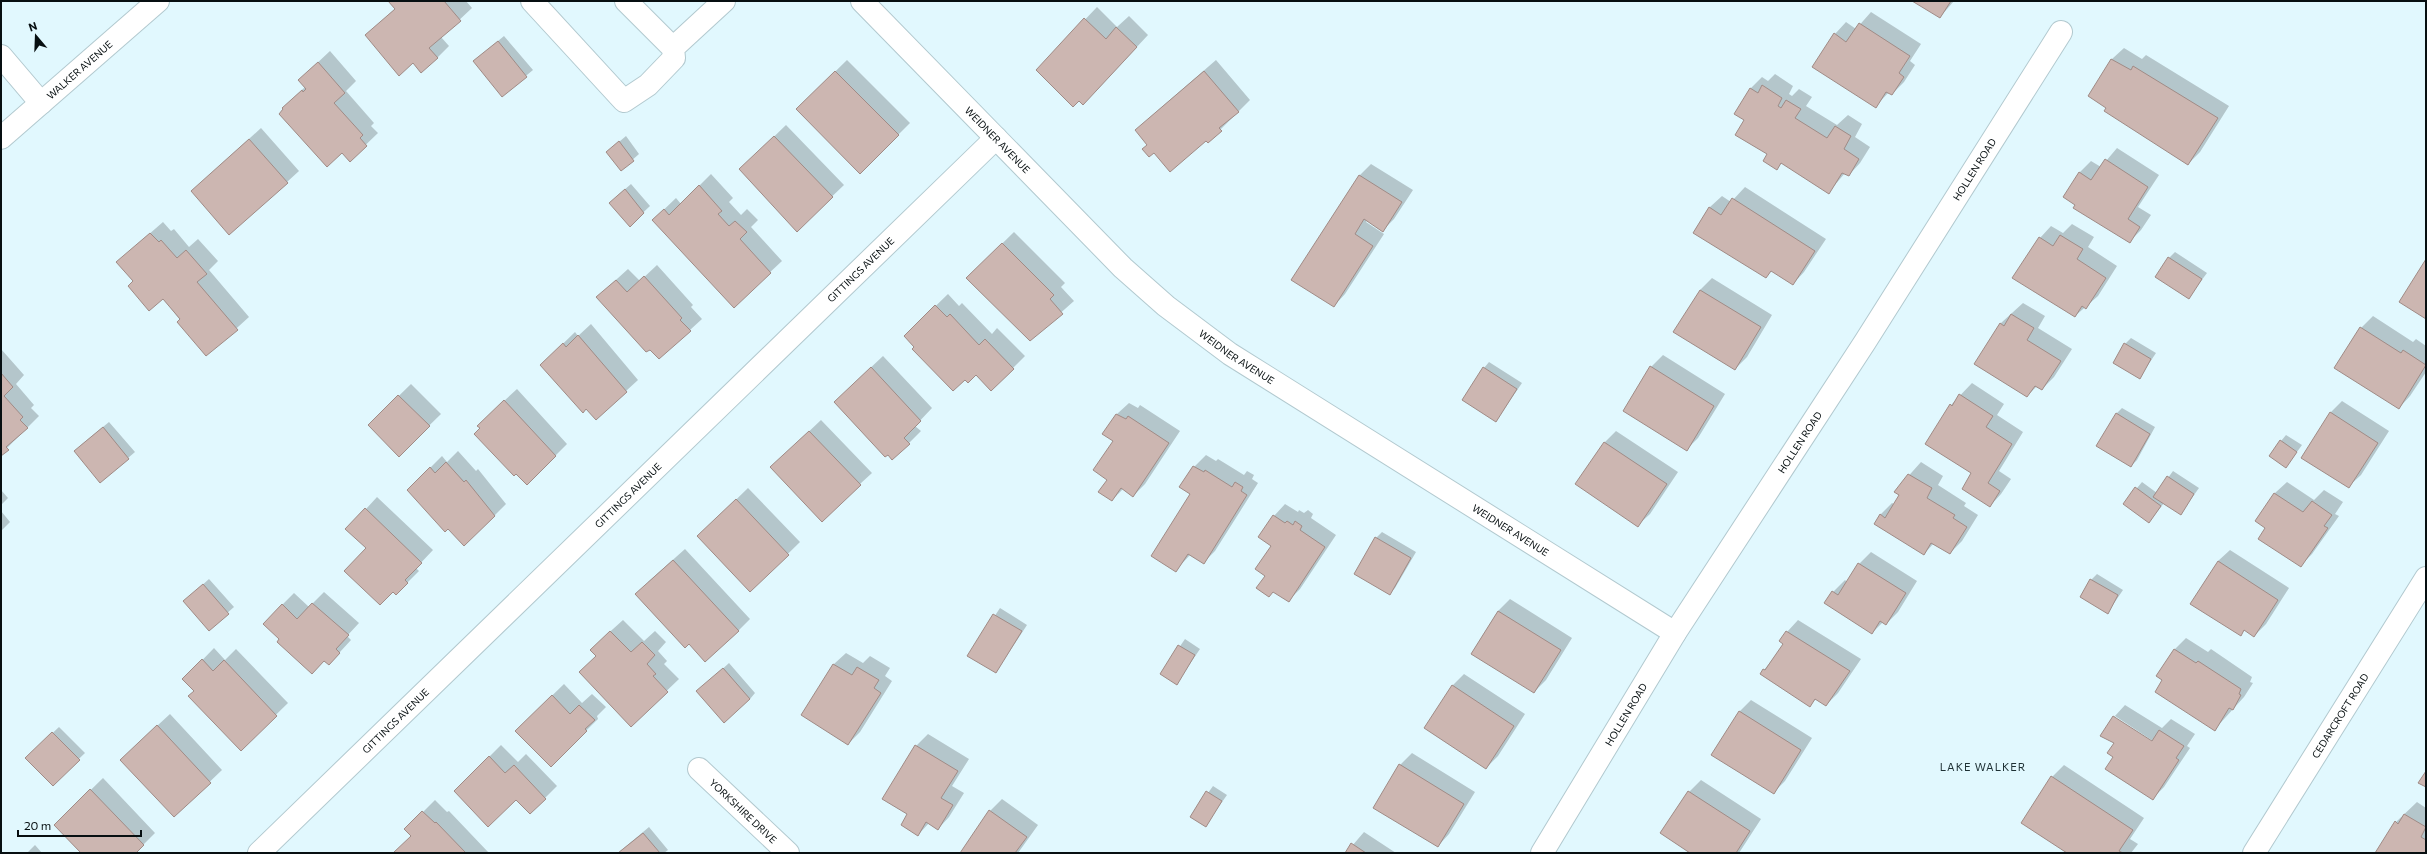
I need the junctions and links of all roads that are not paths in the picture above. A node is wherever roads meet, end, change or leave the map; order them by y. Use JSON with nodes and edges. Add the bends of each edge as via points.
{"nodes":[{"id":1,"x":158,"y":1,"type":"edge"},
{"id":2,"x":532,"y":1,"type":"edge"},
{"id":3,"x":626,"y":1,"type":"edge"},
{"id":4,"x":724,"y":1,"type":"edge"},
{"id":5,"x":862,"y":1,"type":"edge"},
{"id":6,"x":2061,"y":32,"type":"dead end"},
{"id":7,"x":673,"y":48,"type":"junction"},
{"id":8,"x":1,"y":56,"type":"edge"},
{"id":9,"x":41,"y":103,"type":"junction"},
{"id":10,"x":1,"y":138,"type":"edge"},
{"id":11,"x":996,"y":138,"type":"junction"},
{"id":12,"x":2426,"y":578,"type":"edge"},
{"id":13,"x":1675,"y":633,"type":"junction"},
{"id":14,"x":699,"y":769,"type":"dead end"},
{"id":15,"x":259,"y":853,"type":"edge"},
{"id":16,"x":788,"y":853,"type":"edge"},
{"id":17,"x":1542,"y":853,"type":"edge"},
{"id":18,"x":2254,"y":853,"type":"edge"}],
"edges":[{"from":1,"to":9,"type":"street","name":"WALKER AVENUE"},
{"from":2,"to":7,"type":"street","via":[[624,101],[648,85],[674,58]]},
{"from":3,"to":7,"type":"street"},
{"from":4,"to":7,"type":"street"},
{"from":5,"to":11,"type":"street","name":"WEIDNER AVENUE"},
{"from":6,"to":13,"type":"street","name":"HOLLEN ROAD","via":[[1865,342]]},
{"from":8,"to":9,"type":"street"},
{"from":9,"to":10,"type":"street","name":"WALKER AVENUE"},
{"from":11,"to":13,"type":"street","name":"WEIDNER AVENUE","via":[[1123,268],[1166,306],[1230,354]]},
{"from":11,"to":15,"type":"street","name":"GITTINGS AVENUE"},
{"from":12,"to":18,"type":"street","name":"CEDARCROFT ROAD"},
{"from":13,"to":17,"type":"street","name":"HOLLEN ROAD"},
{"from":14,"to":16,"type":"street","name":"YORKSHIRE DRIVE"}]}
